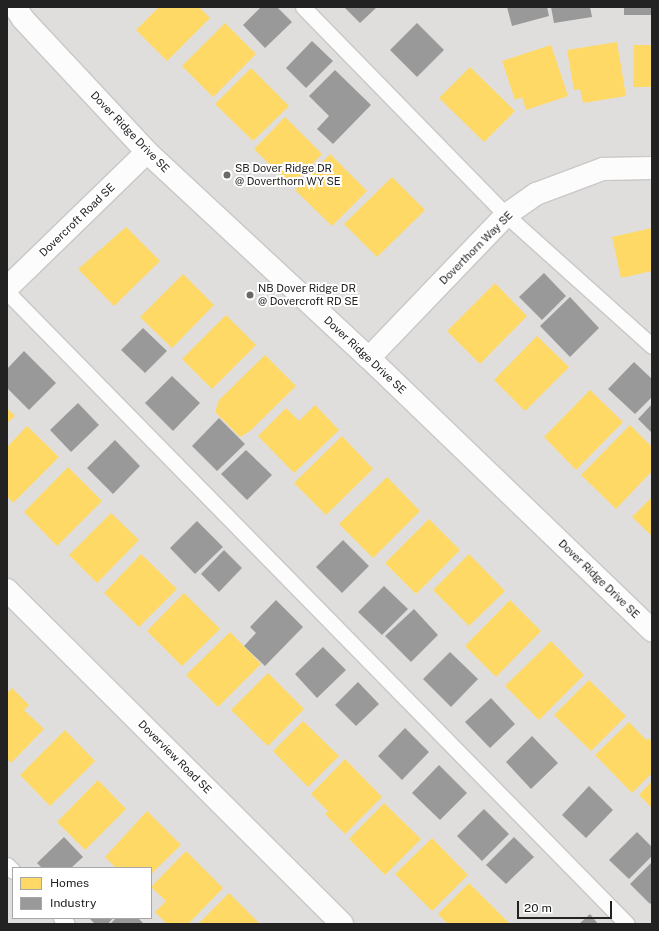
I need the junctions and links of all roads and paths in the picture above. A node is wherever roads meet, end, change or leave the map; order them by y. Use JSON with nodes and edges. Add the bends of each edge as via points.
{"nodes":[{"id":1,"x":15,"y":7,"type":"edge"},
{"id":2,"x":303,"y":7,"type":"edge"},
{"id":3,"x":147,"y":152,"type":"junction"},
{"id":4,"x":652,"y":168,"type":"edge"},
{"id":5,"x":506,"y":215,"type":"junction"},
{"id":6,"x":7,"y":288,"type":"edge"},
{"id":7,"x":7,"y":292,"type":"edge"},
{"id":8,"x":652,"y":346,"type":"edge"},
{"id":9,"x":369,"y":358,"type":"junction"},
{"id":10,"x":7,"y":590,"type":"edge"},
{"id":11,"x":652,"y":630,"type":"edge"},
{"id":12,"x":342,"y":924,"type":"edge"},
{"id":13,"x":627,"y":924,"type":"edge"}],
"edges":[{"from":1,"to":3,"type":"street","name":"Dover Ridge Drive SE","via":[[23,19]]},
{"from":2,"to":5,"type":"lane"},
{"from":3,"to":6,"type":"street","name":"Dovercroft Road SE"},
{"from":3,"to":9,"type":"street","name":"Dover Ridge Drive SE"},
{"from":4,"to":5,"type":"street","name":"Doverthorn Way SE","via":[[603,170],[536,194]]},
{"from":5,"to":8,"type":"lane"},
{"from":5,"to":9,"type":"street","name":"Doverthorn Way SE"},
{"from":7,"to":13,"type":"lane"},
{"from":9,"to":11,"type":"street","name":"Dover Ridge Drive SE"},
{"from":10,"to":12,"type":"street","name":"Doverview Road SE"}]}
